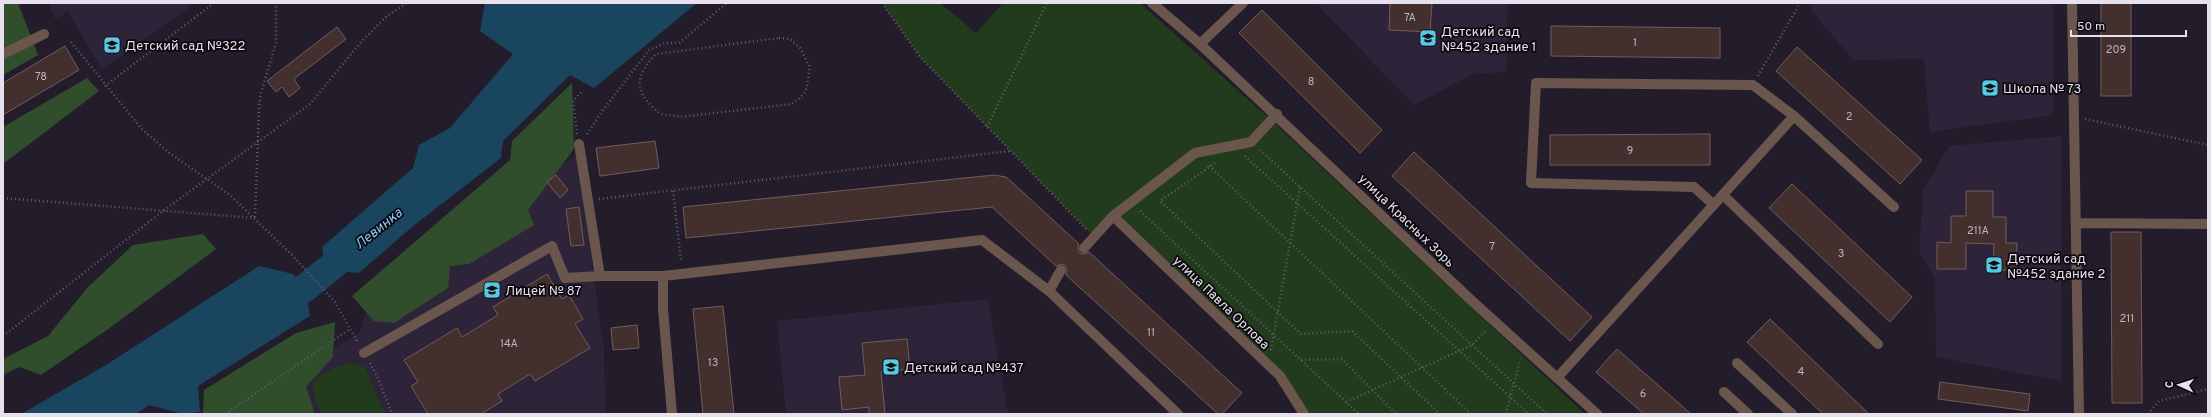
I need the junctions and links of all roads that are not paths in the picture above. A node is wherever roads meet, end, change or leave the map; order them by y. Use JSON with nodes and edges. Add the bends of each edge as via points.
{"nodes":[{"id":1,"x":1152,"y":3,"type":"edge"},
{"id":2,"x":1244,"y":3,"type":"edge"},
{"id":3,"x":2072,"y":3,"type":"edge"},
{"id":4,"x":44,"y":34,"type":"dead end"},
{"id":5,"x":1200,"y":44,"type":"junction"},
{"id":6,"x":3,"y":54,"type":"edge"},
{"id":7,"x":1277,"y":114,"type":"junction"},
{"id":8,"x":1794,"y":116,"type":"junction"},
{"id":9,"x":579,"y":144,"type":"road end"},
{"id":10,"x":1723,"y":195,"type":"junction"},
{"id":11,"x":1714,"y":205,"type":"junction"},
{"id":12,"x":1894,"y":207,"type":"dead end"},
{"id":13,"x":1113,"y":216,"type":"junction"},
{"id":14,"x":2076,"y":223,"type":"junction"},
{"id":15,"x":2208,"y":224,"type":"edge"},
{"id":16,"x":1084,"y":248,"type":"dead end"},
{"id":17,"x":1061,"y":270,"type":"dead end"},
{"id":18,"x":600,"y":276,"type":"junction"},
{"id":19,"x":664,"y":276,"type":"junction"},
{"id":20,"x":1049,"y":291,"type":"junction"},
{"id":21,"x":1878,"y":344,"type":"dead end"},
{"id":22,"x":364,"y":353,"type":"dead end"},
{"id":23,"x":1737,"y":363,"type":"dead end"},
{"id":24,"x":1557,"y":378,"type":"junction"},
{"id":25,"x":1724,"y":392,"type":"dead end"},
{"id":26,"x":672,"y":414,"type":"edge"},
{"id":27,"x":1178,"y":414,"type":"edge"},
{"id":28,"x":1304,"y":414,"type":"edge"},
{"id":29,"x":1597,"y":414,"type":"edge"},
{"id":30,"x":1748,"y":414,"type":"edge"},
{"id":31,"x":1792,"y":414,"type":"edge"},
{"id":32,"x":2079,"y":414,"type":"edge"}],
"edges":[{"from":1,"to":5,"type":"street","name":"улица Красных Зорь"},
{"from":2,"to":5,"type":"street"},
{"from":3,"to":14,"type":"street"},
{"from":4,"to":6,"type":"street"},
{"from":5,"to":7,"type":"street","name":"улица Красных Зорь"},
{"from":7,"to":13,"type":"street","via":[[1251,142],[1195,153]]},
{"from":7,"to":24,"type":"street","name":"улица Красных Зорь"},
{"from":8,"to":10,"type":"street"},
{"from":8,"to":11,"type":"street","via":[[1753,85],[1536,83],[1530,183],[1694,187]]},
{"from":8,"to":12,"type":"street"},
{"from":9,"to":18,"type":"street"},
{"from":10,"to":11,"type":"street"},
{"from":10,"to":21,"type":"street"},
{"from":11,"to":24,"type":"street"},
{"from":13,"to":16,"type":"street"},
{"from":13,"to":28,"type":"street","name":"улица Павла Орлова","via":[[1280,376]]},
{"from":14,"to":15,"type":"street"},
{"from":14,"to":32,"type":"street"},
{"from":17,"to":20,"type":"street"},
{"from":18,"to":19,"type":"street"},
{"from":18,"to":22,"type":"street","via":[[565,278],[552,246]]},
{"from":19,"to":20,"type":"street","via":[[982,240]]},
{"from":19,"to":26,"type":"street","via":[[663,309]]},
{"from":20,"to":27,"type":"street"},
{"from":23,"to":31,"type":"street"},
{"from":24,"to":29,"type":"street","name":"улица Красных Зорь"},
{"from":25,"to":30,"type":"street"}]}
